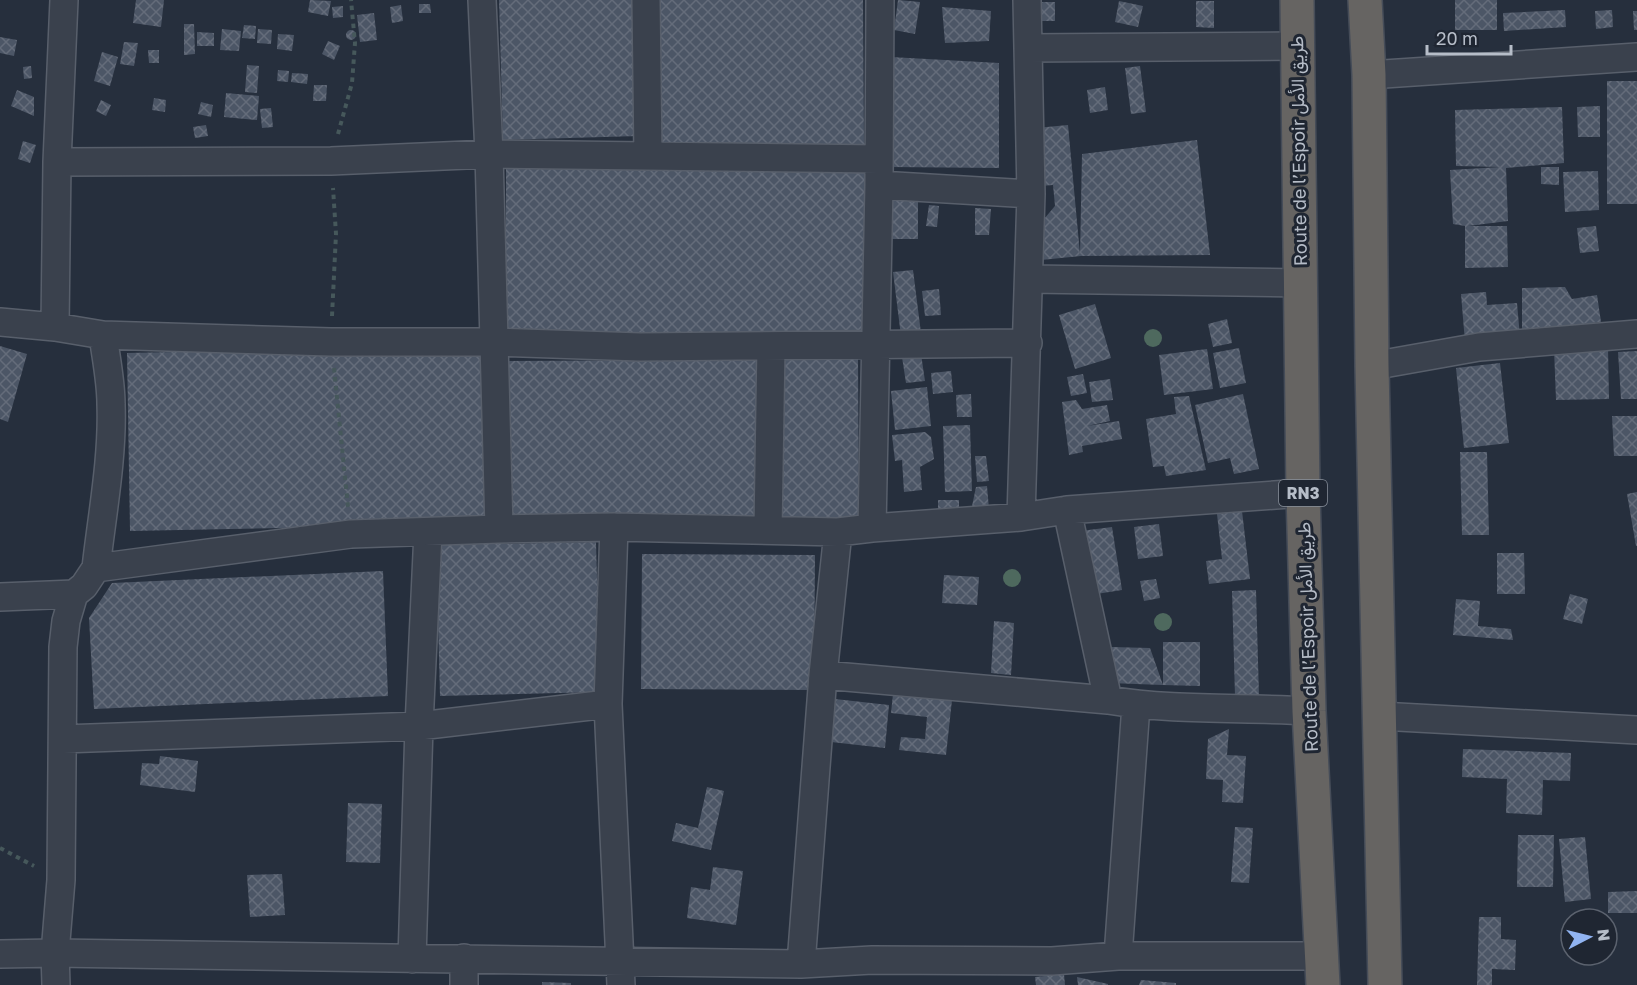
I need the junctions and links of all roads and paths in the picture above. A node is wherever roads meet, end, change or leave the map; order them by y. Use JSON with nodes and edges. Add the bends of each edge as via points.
{"nodes":[{"id":1,"x":64,"y":0,"type":"edge"},
{"id":2,"x":351,"y":0,"type":"edge"},
{"id":3,"x":482,"y":0,"type":"edge"},
{"id":4,"x":646,"y":0,"type":"edge"},
{"id":5,"x":880,"y":0,"type":"edge"},
{"id":6,"x":1027,"y":0,"type":"edge"},
{"id":7,"x":1297,"y":0,"type":"edge"},
{"id":8,"x":1365,"y":0,"type":"edge"},
{"id":9,"x":1298,"y":46,"type":"junction"},
{"id":10,"x":1028,"y":48,"type":"junction"},
{"id":11,"x":1637,"y":57,"type":"edge"},
{"id":12,"x":1369,"y":75,"type":"junction"},
{"id":13,"x":489,"y":154,"type":"junction"},
{"id":14,"x":648,"y":156,"type":"junction"},
{"id":15,"x":879,"y":159,"type":"junction"},
{"id":16,"x":331,"y":161,"type":"junction"},
{"id":17,"x":57,"y":162,"type":"junction"},
{"id":18,"x":879,"y":185,"type":"junction"},
{"id":19,"x":1031,"y":194,"type":"junction"},
{"id":20,"x":1030,"y":279,"type":"junction"},
{"id":21,"x":1301,"y":283,"type":"junction"},
{"id":22,"x":0,"y":322,"type":"edge"},
{"id":23,"x":55,"y":327,"type":"junction"},
{"id":24,"x":1637,"y":334,"type":"edge"},
{"id":25,"x":103,"y":335,"type":"junction"},
{"id":26,"x":494,"y":342,"type":"junction"},
{"id":27,"x":1028,"y":344,"type":"junction"},
{"id":28,"x":875,"y":345,"type":"junction"},
{"id":29,"x":771,"y":346,"type":"junction"},
{"id":30,"x":1372,"y":366,"type":"junction"},
{"id":31,"x":1303,"y":494,"type":"junction"},
{"id":32,"x":1067,"y":510,"type":"junction"},
{"id":33,"x":1021,"y":518,"type":"junction"},
{"id":34,"x":614,"y":527,"type":"junction"},
{"id":35,"x":872,"y":528,"type":"junction"},
{"id":36,"x":499,"y":529,"type":"junction"},
{"id":37,"x":768,"y":530,"type":"junction"},
{"id":38,"x":428,"y":532,"type":"junction"},
{"id":39,"x":838,"y":532,"type":"junction"},
{"id":40,"x":96,"y":568,"type":"junction"},
{"id":41,"x":74,"y":594,"type":"junction"},
{"id":42,"x":0,"y":597,"type":"edge"},
{"id":43,"x":823,"y":675,"type":"junction"},
{"id":44,"x":1108,"y":700,"type":"junction"},
{"id":45,"x":608,"y":704,"type":"junction"},
{"id":46,"x":1136,"y":705,"type":"junction"},
{"id":47,"x":1309,"y":711,"type":"junction"},
{"id":48,"x":1380,"y":716,"type":"junction"},
{"id":49,"x":419,"y":726,"type":"junction"},
{"id":50,"x":1637,"y":730,"type":"edge"},
{"id":51,"x":63,"y":739,"type":"junction"},
{"id":52,"x":0,"y":848,"type":"edge"},
{"id":53,"x":61,"y":880,"type":"junction"},
{"id":54,"x":55,"y":953,"type":"junction"},
{"id":55,"x":0,"y":954,"type":"edge"},
{"id":56,"x":1118,"y":956,"type":"junction"},
{"id":57,"x":464,"y":958,"type":"junction"},
{"id":58,"x":412,"y":959,"type":"junction"},
{"id":59,"x":801,"y":964,"type":"junction"},
{"id":60,"x":1323,"y":970,"type":"edge"},
{"id":61,"x":621,"y":973,"type":"edge"},
{"id":62,"x":1016,"y":973,"type":"edge"},
{"id":63,"x":56,"y":985,"type":"edge"},
{"id":64,"x":464,"y":985,"type":"edge"},
{"id":65,"x":1385,"y":985,"type":"edge"}],
"edges":[{"from":1,"to":17,"type":"street"},
{"from":2,"to":16,"type":"path","via":[[355,43],[351,83]]},
{"from":3,"to":13,"type":"street"},
{"from":4,"to":14,"type":"street"},
{"from":5,"to":15,"type":"street"},
{"from":6,"to":10,"type":"street"},
{"from":7,"to":9,"type":"highway","name":"Route de l’Espoir طريق الأمل","number":"RN3"},
{"from":8,"to":12,"type":"highway"},
{"from":9,"to":10,"type":"street"},
{"from":9,"to":21,"type":"highway","name":"Route de l’Espoir طريق الأمل","number":"RN3"},
{"from":10,"to":19,"type":"street"},
{"from":11,"to":12,"type":"street"},
{"from":12,"to":30,"type":"highway"},
{"from":13,"to":14,"type":"street"},
{"from":13,"to":16,"type":"street"},
{"from":13,"to":26,"type":"street"},
{"from":14,"to":15,"type":"street"},
{"from":15,"to":18,"type":"street"},
{"from":16,"to":17,"type":"street"},
{"from":17,"to":23,"type":"street"},
{"from":18,"to":19,"type":"street"},
{"from":18,"to":28,"type":"street"},
{"from":19,"to":20,"type":"street"},
{"from":20,"to":21,"type":"street"},
{"from":20,"to":27,"type":"street"},
{"from":21,"to":31,"type":"highway","name":"Route de l’Espoir طريق الأمل","number":"RN3"},
{"from":22,"to":23,"type":"street"},
{"from":23,"to":25,"type":"street"},
{"from":24,"to":30,"type":"street","via":[[1479,347]]},
{"from":25,"to":26,"type":"street"},
{"from":25,"to":40,"type":"street","via":[[110,381],[111,431]]},
{"from":26,"to":29,"type":"street"},
{"from":26,"to":36,"type":"street"},
{"from":27,"to":28,"type":"street"},
{"from":27,"to":33,"type":"street"},
{"from":28,"to":29,"type":"street"},
{"from":28,"to":35,"type":"street"},
{"from":29,"to":37,"type":"street"},
{"from":30,"to":48,"type":"highway"},
{"from":31,"to":32,"type":"street"},
{"from":31,"to":47,"type":"highway","name":"Route de l’Espoir طريق الأمل","number":"RN3"},
{"from":32,"to":33,"type":"street"},
{"from":32,"to":44,"type":"street"},
{"from":33,"to":35,"type":"street"},
{"from":34,"to":36,"type":"street"},
{"from":34,"to":37,"type":"street"},
{"from":34,"to":45,"type":"street"},
{"from":35,"to":39,"type":"street"},
{"from":36,"to":38,"type":"street"},
{"from":37,"to":39,"type":"street"},
{"from":38,"to":40,"type":"street","via":[[351,534]]},
{"from":38,"to":49,"type":"street"},
{"from":39,"to":43,"type":"street"},
{"from":40,"to":41,"type":"street"},
{"from":41,"to":42,"type":"street"},
{"from":41,"to":51,"type":"street","via":[[63,647]]},
{"from":43,"to":44,"type":"street"},
{"from":43,"to":59,"type":"street"},
{"from":44,"to":46,"type":"street"},
{"from":45,"to":49,"type":"street"},
{"from":45,"to":61,"type":"street"},
{"from":46,"to":47,"type":"street"},
{"from":46,"to":56,"type":"street"},
{"from":47,"to":60,"type":"highway","name":"Route de l’Espoir طريق الأمل","number":"RN3"},
{"from":48,"to":50,"type":"street"},
{"from":48,"to":65,"type":"highway"},
{"from":49,"to":51,"type":"street"},
{"from":49,"to":58,"type":"street"},
{"from":51,"to":53,"type":"street"},
{"from":52,"to":53,"type":"path"},
{"from":53,"to":54,"type":"street"},
{"from":54,"to":55,"type":"street"},
{"from":54,"to":58,"type":"street"},
{"from":54,"to":63,"type":"street"},
{"from":56,"to":60,"type":"street"},
{"from":56,"to":62,"type":"street","via":[[1052,961]]},
{"from":57,"to":58,"type":"street"},
{"from":57,"to":61,"type":"street"},
{"from":57,"to":64,"type":"street"},
{"from":59,"to":61,"type":"street"},
{"from":59,"to":62,"type":"street","via":[[872,960]]}]}
